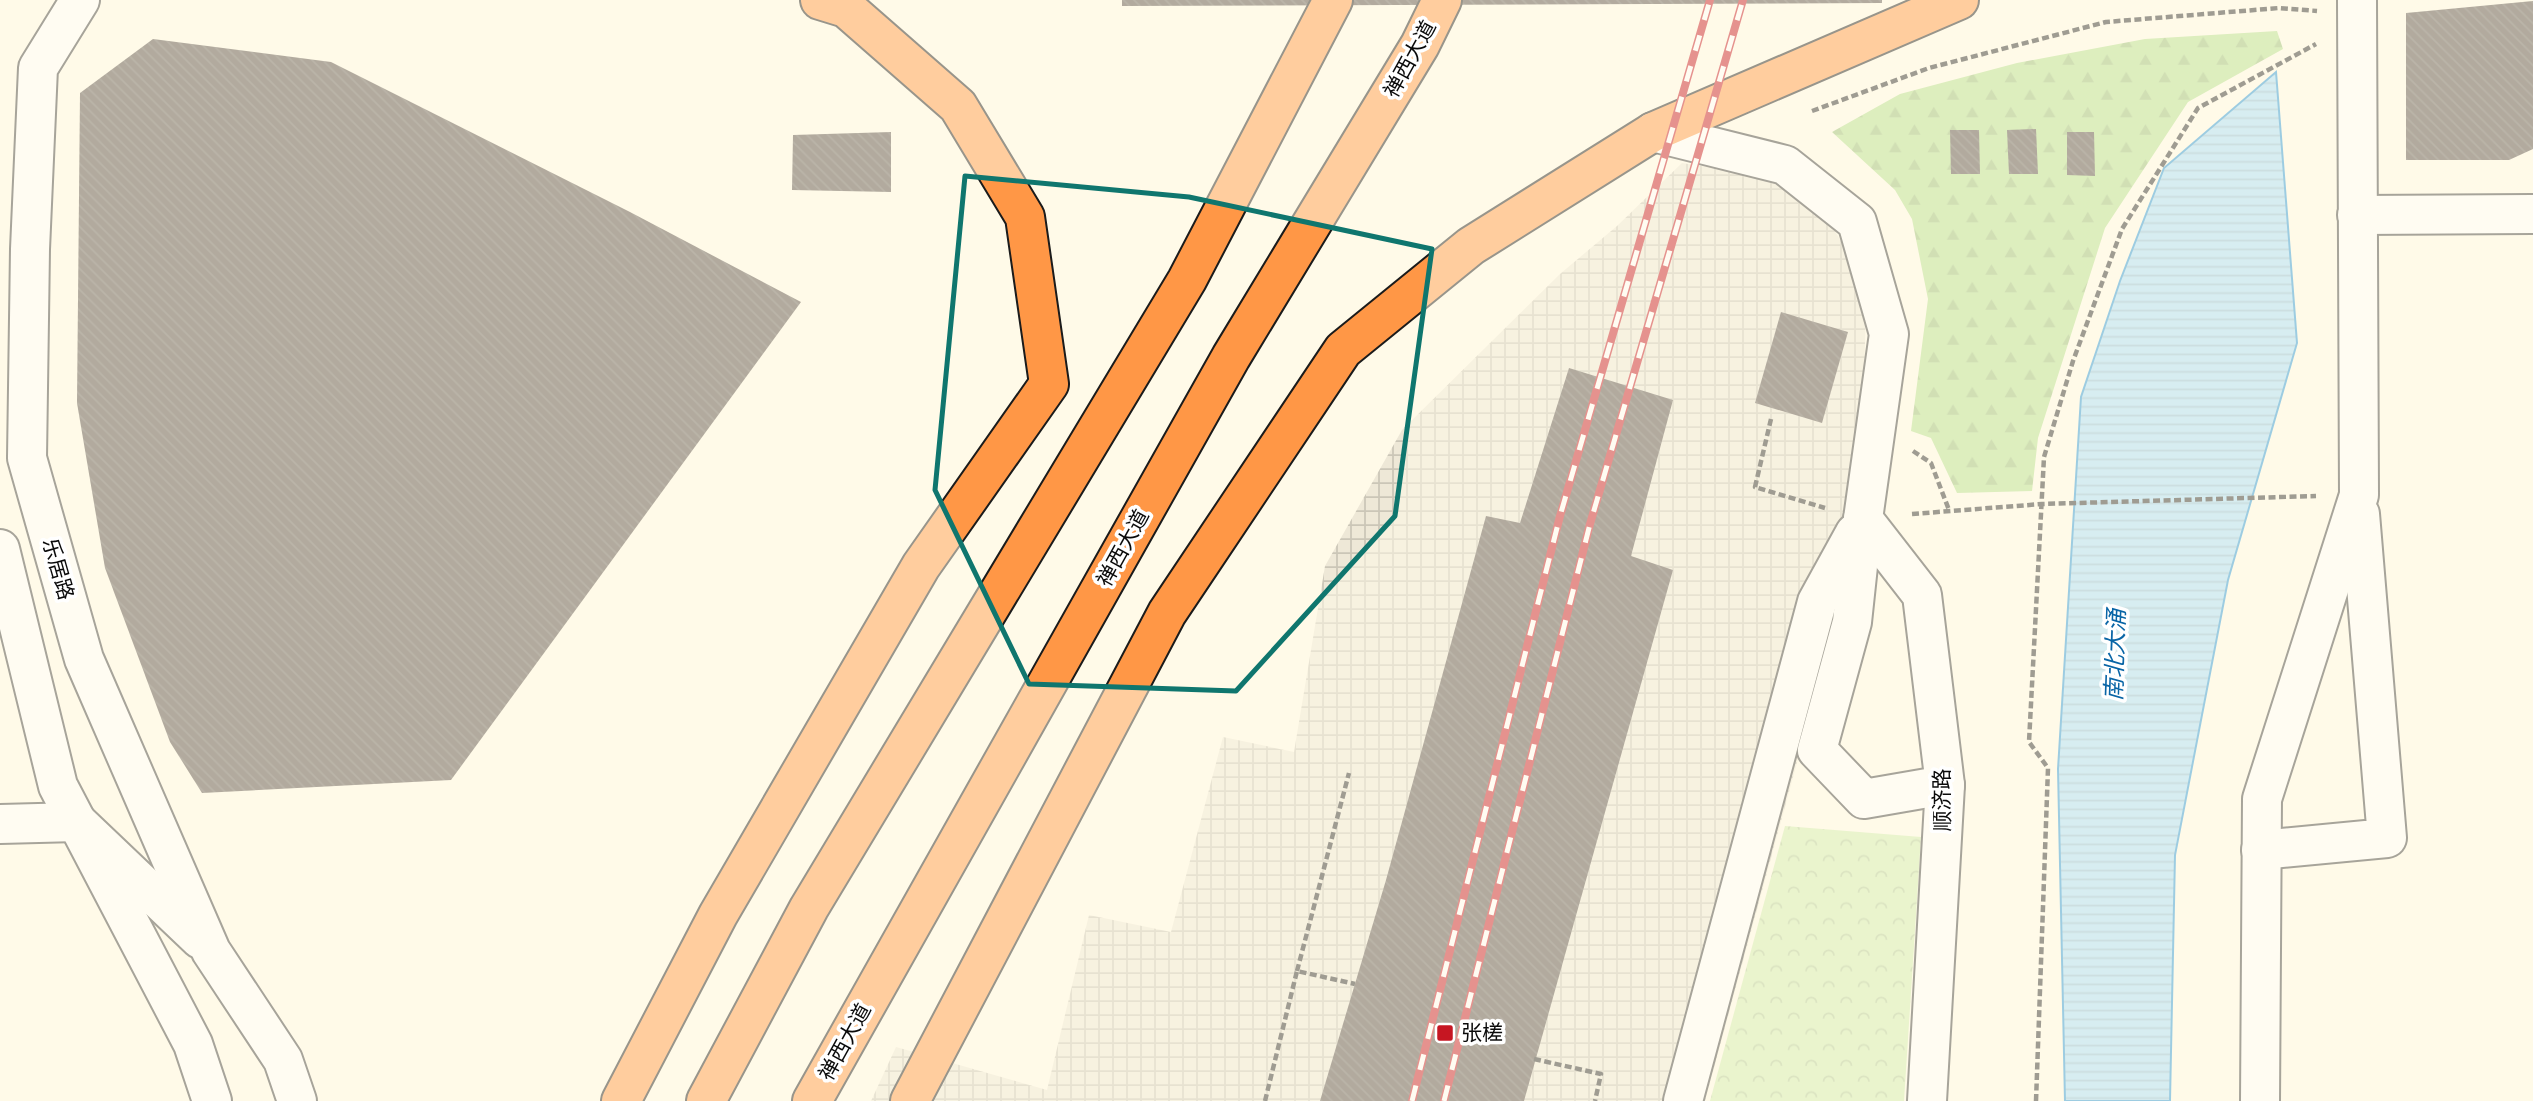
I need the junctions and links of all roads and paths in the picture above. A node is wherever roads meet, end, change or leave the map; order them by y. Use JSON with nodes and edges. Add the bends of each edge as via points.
{"nodes":[{"id":1,"x":80,"y":0,"type":"edge"},
{"id":2,"x":820,"y":0,"type":"edge"},
{"id":3,"x":1333,"y":0,"type":"edge"},
{"id":4,"x":1442,"y":0,"type":"edge"},
{"id":5,"x":1959,"y":0,"type":"edge"},
{"id":6,"x":2357,"y":8,"type":"edge"},
{"id":7,"x":1808,"y":113,"type":"dead end"},
{"id":8,"x":1653,"y":132,"type":"junction"},
{"id":9,"x":2533,"y":214,"type":"edge"},
{"id":10,"x":2357,"y":215,"type":"junction"},
{"id":11,"x":1771,"y":419,"type":"dead end"},
{"id":12,"x":1911,"y":450,"type":"dead end"},
{"id":13,"x":2359,"y":495,"type":"junction"},
{"id":14,"x":2042,"y":504,"type":"junction"},
{"id":15,"x":1949,"y":510,"type":"junction"},
{"id":16,"x":1863,"y":519,"type":"junction"},
{"id":17,"x":0,"y":549,"type":"edge"},
{"id":18,"x":1349,"y":773,"type":"dead end"},
{"id":19,"x":1945,"y":785,"type":"junction"},
{"id":20,"x":77,"y":822,"type":"junction"},
{"id":21,"x":0,"y":824,"type":"edge"},
{"id":22,"x":2261,"y":850,"type":"junction"},
{"id":23,"x":211,"y":951,"type":"junction"},
{"id":24,"x":1297,"y":971,"type":"junction"},
{"id":25,"x":1355,"y":984,"type":"dead end"},
{"id":26,"x":1534,"y":1059,"type":"dead end"},
{"id":27,"x":212,"y":1101,"type":"edge"},
{"id":28,"x":297,"y":1101,"type":"edge"},
{"id":29,"x":621,"y":1101,"type":"edge"},
{"id":30,"x":706,"y":1101,"type":"edge"},
{"id":31,"x":812,"y":1101,"type":"edge"},
{"id":32,"x":910,"y":1101,"type":"edge"},
{"id":33,"x":1265,"y":1101,"type":"edge"},
{"id":34,"x":1595,"y":1101,"type":"edge"},
{"id":35,"x":1683,"y":1101,"type":"edge"},
{"id":36,"x":1927,"y":1101,"type":"edge"},
{"id":37,"x":2036,"y":1101,"type":"edge"},
{"id":38,"x":2260,"y":1101,"type":"edge"}],
"edges":[{"from":1,"to":23,"type":"street","name":"乐居路","via":[[38,68],[27,458],[84,659]]},
{"from":2,"to":29,"type":"highway","via":[[846,8],[958,106],[1025,217],[1049,384],[921,566],[718,915]]},
{"from":3,"to":30,"type":"highway","via":[[1187,280],[809,908]]},
{"from":4,"to":31,"type":"highway","name":"禅西大道","via":[[1420,45],[1231,357]]},
{"from":5,"to":8,"type":"highway"},
{"from":6,"to":7,"type":"path","via":[[2279,8],[2106,22],[1929,68]]},
{"from":6,"to":10,"type":"street"},
{"from":6,"to":14,"type":"path","via":[[2318,42],[2198,108],[2122,229],[2044,457]]},
{"from":8,"to":16,"type":"street","via":[[1785,165],[1857,222],[1889,334]]},
{"from":8,"to":32,"type":"highway","via":[[1471,246],[1343,350],[1167,612]]},
{"from":9,"to":10,"type":"street"},
{"from":10,"to":13,"type":"street"},
{"from":11,"to":16,"type":"path","via":[[1755,487]]},
{"from":12,"to":15,"type":"path","via":[[1931,463]]},
{"from":13,"to":14,"type":"path"},
{"from":13,"to":22,"type":"street","via":[[2262,799]]},
{"from":13,"to":22,"type":"street","via":[[2387,838]]},
{"from":14,"to":15,"type":"path"},
{"from":14,"to":37,"type":"path","via":[[2029,742],[2048,768]]},
{"from":15,"to":16,"type":"path"},
{"from":16,"to":19,"type":"street","name":"顺济路","via":[[1922,595]]},
{"from":16,"to":19,"type":"street","via":[[1852,621],[1816,751],[1864,799]]},
{"from":16,"to":35,"type":"street","via":[[1817,601]]},
{"from":17,"to":20,"type":"street","via":[[58,786]]},
{"from":18,"to":24,"type":"path"},
{"from":19,"to":36,"type":"street","name":"顺济路"},
{"from":20,"to":21,"type":"street"},
{"from":20,"to":23,"type":"street"},
{"from":20,"to":27,"type":"street","via":[[193,1044]]},
{"from":22,"to":38,"type":"street"},
{"from":23,"to":28,"type":"street","name":"乐居路","via":[[284,1059]]},
{"from":24,"to":25,"type":"path"},
{"from":24,"to":33,"type":"path"},
{"from":26,"to":34,"type":"path","via":[[1601,1074]]}]}
